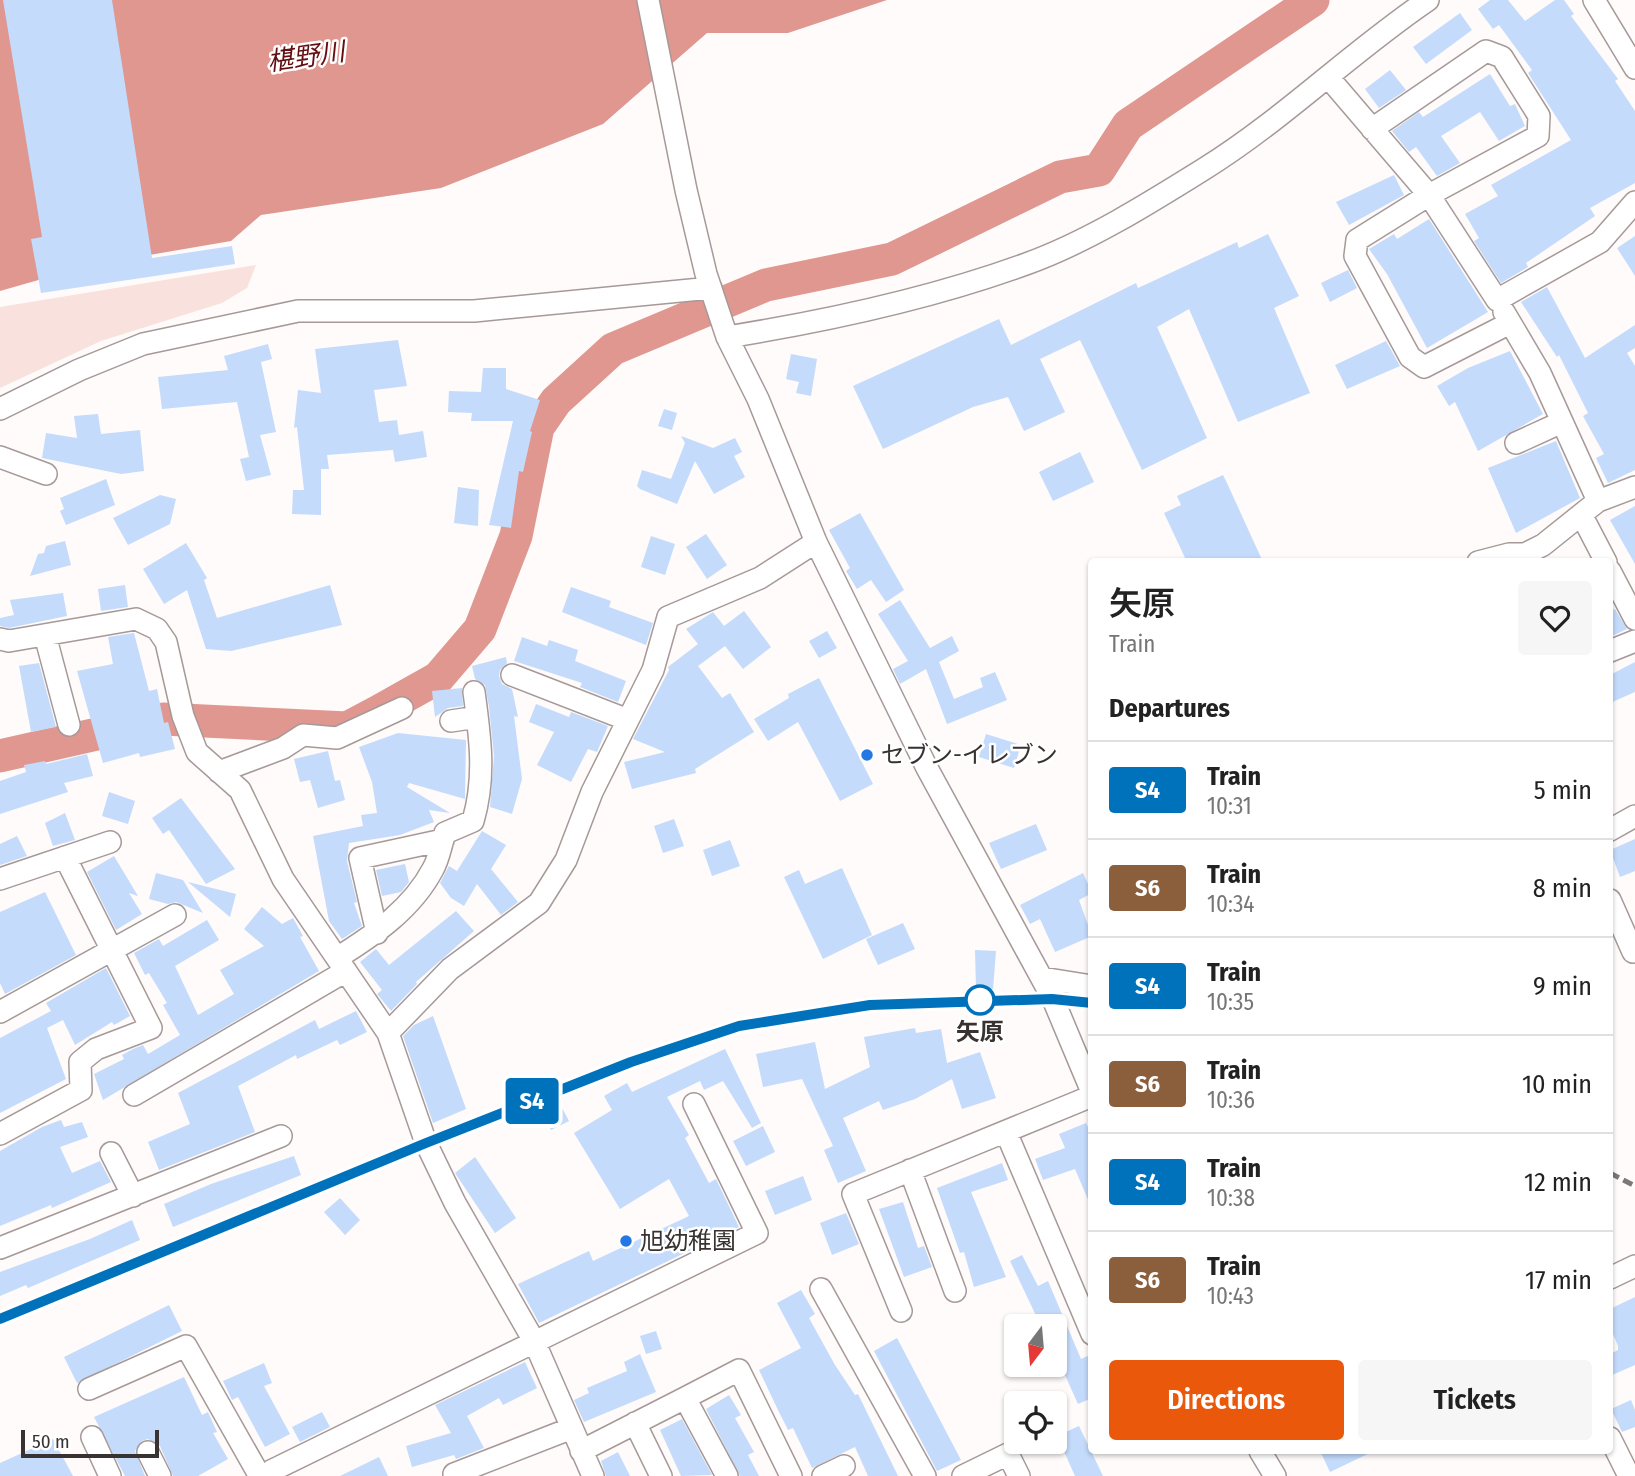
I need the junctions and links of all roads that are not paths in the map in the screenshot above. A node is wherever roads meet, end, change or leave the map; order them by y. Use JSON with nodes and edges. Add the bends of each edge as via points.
{"nodes":[{"id":1,"x":648,"y":0,"type":"edge"},
{"id":2,"x":1428,"y":0,"type":"edge"},
{"id":3,"x":1594,"y":0,"type":"edge"},
{"id":4,"x":1635,"y":68,"type":"edge"},
{"id":5,"x":1328,"y":77,"type":"junction"},
{"id":6,"x":1372,"y":129,"type":"junction"},
{"id":7,"x":1429,"y":195,"type":"junction"},
{"id":8,"x":1635,"y":202,"type":"edge"},
{"id":9,"x":708,"y":281,"type":"junction"},
{"id":10,"x":1497,"y":300,"type":"junction"},
{"id":11,"x":1510,"y":323,"type":"junction"},
{"id":12,"x":727,"y":337,"type":"junction"},
{"id":13,"x":0,"y":409,"type":"edge"},
{"id":14,"x":1562,"y":422,"type":"junction"},
{"id":15,"x":1516,"y":443,"type":"dead end"},
{"id":16,"x":0,"y":457,"type":"edge"},
{"id":17,"x":47,"y":474,"type":"dead end"},
{"id":18,"x":1635,"y":487,"type":"edge"},
{"id":19,"x":1590,"y":509,"type":"junction"},
{"id":20,"x":816,"y":542,"type":"junction"},
{"id":21,"x":1493,"y":558,"type":"edge"},
{"id":22,"x":1606,"y":558,"type":"edge"},
{"id":23,"x":1613,"y":578,"type":"edge"},
{"id":24,"x":1635,"y":619,"type":"edge"},
{"id":25,"x":45,"y":635,"type":"junction"},
{"id":26,"x":0,"y":639,"type":"edge"},
{"id":27,"x":1635,"y":641,"type":"edge"},
{"id":28,"x":1613,"y":650,"type":"edge"},
{"id":29,"x":512,"y":675,"type":"dead end"},
{"id":30,"x":474,"y":692,"type":"dead end"},
{"id":31,"x":402,"y":708,"type":"dead end"},
{"id":32,"x":477,"y":717,"type":"junction"},
{"id":33,"x":628,"y":720,"type":"junction"},
{"id":34,"x":451,"y":721,"type":"dead end"},
{"id":35,"x":69,"y":725,"type":"dead end"},
{"id":36,"x":219,"y":772,"type":"junction"},
{"id":37,"x":1635,"y":816,"type":"edge"},
{"id":38,"x":1613,"y":828,"type":"edge"},
{"id":39,"x":443,"y":840,"type":"junction"},
{"id":40,"x":110,"y":842,"type":"dead end"},
{"id":41,"x":65,"y":857,"type":"junction"},
{"id":42,"x":0,"y":879,"type":"edge"},
{"id":43,"x":1613,"y":907,"type":"edge"},
{"id":44,"x":175,"y":915,"type":"dead end"},
{"id":45,"x":377,"y":933,"type":"junction"},
{"id":46,"x":113,"y":950,"type":"junction"},
{"id":47,"x":1633,"y":952,"type":"edge"},
{"id":48,"x":342,"y":964,"type":"junction"},
{"id":49,"x":1042,"y":978,"type":"junction"},
{"id":50,"x":1088,"y":985,"type":"edge"},
{"id":51,"x":0,"y":1012,"type":"edge"},
{"id":52,"x":388,"y":1033,"type":"junction"},
{"id":53,"x":1088,"y":1085,"type":"edge"},
{"id":54,"x":134,"y":1096,"type":"dead end"},
{"id":55,"x":1088,"y":1096,"type":"edge"},
{"id":56,"x":694,"y":1104,"type":"dead end"},
{"id":57,"x":1006,"y":1132,"type":"junction"},
{"id":58,"x":0,"y":1134,"type":"edge"},
{"id":59,"x":281,"y":1136,"type":"dead end"},
{"id":60,"x":111,"y":1153,"type":"dead end"},
{"id":61,"x":910,"y":1170,"type":"junction"},
{"id":62,"x":133,"y":1196,"type":"junction"},
{"id":63,"x":0,"y":1248,"type":"edge"},
{"id":64,"x":1635,"y":1266,"type":"edge"},
{"id":65,"x":1613,"y":1277,"type":"edge"},
{"id":66,"x":821,"y":1289,"type":"dead end"},
{"id":67,"x":955,"y":1291,"type":"dead end"},
{"id":68,"x":901,"y":1311,"type":"dead end"},
{"id":69,"x":1088,"y":1325,"type":"edge"},
{"id":70,"x":534,"y":1340,"type":"junction"},
{"id":71,"x":89,"y":1389,"type":"dead end"},
{"id":72,"x":685,"y":1398,"type":"junction"},
{"id":73,"x":635,"y":1423,"type":"junction"},
{"id":74,"x":572,"y":1428,"type":"junction"},
{"id":75,"x":92,"y":1437,"type":"dead end"},
{"id":76,"x":1613,"y":1444,"type":"edge"},
{"id":77,"x":581,"y":1451,"type":"junction"},
{"id":78,"x":148,"y":1452,"type":"dead end"},
{"id":79,"x":1262,"y":1454,"type":"edge"},
{"id":80,"x":844,"y":1466,"type":"dead end"},
{"id":81,"x":264,"y":1474,"type":"edge"},
{"id":82,"x":454,"y":1474,"type":"dead end"},
{"id":83,"x":110,"y":1476,"type":"edge"},
{"id":84,"x":160,"y":1476,"type":"edge"},
{"id":85,"x":593,"y":1476,"type":"edge"},
{"id":86,"x":661,"y":1476,"type":"edge"},
{"id":87,"x":727,"y":1476,"type":"edge"},
{"id":88,"x":791,"y":1476,"type":"edge"},
{"id":89,"x":822,"y":1476,"type":"edge"},
{"id":90,"x":925,"y":1476,"type":"edge"},
{"id":91,"x":962,"y":1476,"type":"edge"},
{"id":92,"x":1019,"y":1476,"type":"edge"},
{"id":93,"x":1275,"y":1476,"type":"edge"},
{"id":94,"x":1629,"y":1476,"type":"edge"}],
"edges":[{"from":1,"to":9,"type":"street"},
{"from":2,"to":5,"type":"street"},
{"from":3,"to":4,"type":"street"},
{"from":5,"to":6,"type":"street"},
{"from":5,"to":12,"type":"street","via":[[1206,168],[1108,224],[1027,263],[910,300]]},
{"from":6,"to":7,"type":"street"},
{"from":6,"to":7,"type":"street","via":[[1486,51],[1502,57],[1539,116],[1538,136]]},
{"from":7,"to":10,"type":"street"},
{"from":7,"to":11,"type":"street","via":[[1357,240],[1354,256],[1410,357],[1424,367]]},
{"from":8,"to":10,"type":"street","via":[[1600,242]]},
{"from":9,"to":12,"type":"street"},
{"from":9,"to":13,"type":"street","via":[[474,311],[298,311],[144,344]]},
{"from":10,"to":11,"type":"street"},
{"from":11,"to":14,"type":"street"},
{"from":12,"to":20,"type":"street","via":[[758,399]]},
{"from":14,"to":15,"type":"street"},
{"from":14,"to":19,"type":"street"},
{"from":16,"to":17,"type":"street"},
{"from":18,"to":19,"type":"street"},
{"from":19,"to":21,"type":"street","via":[[1543,545],[1525,554]]},
{"from":19,"to":22,"type":"street"},
{"from":20,"to":33,"type":"street","via":[[760,578],[668,617],[653,670]]},
{"from":20,"to":49,"type":"street","via":[[927,768]]},
{"from":23,"to":24,"type":"street"},
{"from":25,"to":26,"type":"street"},
{"from":25,"to":35,"type":"street"},
{"from":25,"to":36,"type":"street","via":[[136,619],[157,629],[166,642],[183,716],[197,752]]},
{"from":27,"to":28,"type":"street"},
{"from":29,"to":33,"type":"street"},
{"from":30,"to":32,"type":"street"},
{"from":31,"to":36,"type":"street","via":[[337,738],[303,735],[283,748]]},
{"from":32,"to":34,"type":"street"},
{"from":32,"to":39,"type":"street","via":[[481,794],[473,821],[445,833]]},
{"from":33,"to":52,"type":"street","via":[[592,792],[566,860],[539,903],[450,969]]},
{"from":36,"to":48,"type":"street","via":[[240,790],[282,879]]},
{"from":37,"to":38,"type":"street"},
{"from":39,"to":45,"type":"street","via":[[433,869]]},
{"from":39,"to":45,"type":"street","via":[[360,858]]},
{"from":40,"to":41,"type":"street"},
{"from":41,"to":42,"type":"street"},
{"from":41,"to":46,"type":"street"},
{"from":43,"to":47,"type":"street"},
{"from":44,"to":46,"type":"street"},
{"from":45,"to":48,"type":"street"},
{"from":46,"to":51,"type":"street"},
{"from":46,"to":58,"type":"street","via":[[151,1028],[96,1049],[80,1062],[81,1090]]},
{"from":48,"to":52,"type":"street"},
{"from":48,"to":54,"type":"street"},
{"from":49,"to":50,"type":"street"},
{"from":49,"to":53,"type":"street"},
{"from":52,"to":70,"type":"street","via":[[426,1143]]},
{"from":55,"to":57,"type":"street"},
{"from":56,"to":70,"type":"street","via":[[757,1233]]},
{"from":57,"to":61,"type":"street"},
{"from":57,"to":69,"type":"street"},
{"from":59,"to":62,"type":"street"},
{"from":60,"to":62,"type":"street"},
{"from":61,"to":67,"type":"street"},
{"from":61,"to":68,"type":"street","via":[[853,1194]]},
{"from":62,"to":63,"type":"street"},
{"from":64,"to":65,"type":"street"},
{"from":66,"to":90,"type":"street"},
{"from":70,"to":74,"type":"street"},
{"from":70,"to":81,"type":"street"},
{"from":71,"to":81,"type":"street","via":[[186,1346]]},
{"from":72,"to":73,"type":"street"},
{"from":72,"to":87,"type":"street"},
{"from":72,"to":88,"type":"street","via":[[738,1370]]},
{"from":73,"to":77,"type":"street"},
{"from":73,"to":86,"type":"street"},
{"from":74,"to":77,"type":"street"},
{"from":74,"to":82,"type":"street"},
{"from":75,"to":83,"type":"street"},
{"from":76,"to":94,"type":"street"},
{"from":77,"to":85,"type":"street"},
{"from":78,"to":84,"type":"street"},
{"from":79,"to":93,"type":"street"},
{"from":80,"to":89,"type":"street"},
{"from":91,"to":92,"type":"street","via":[[1008,1454]]}]}
